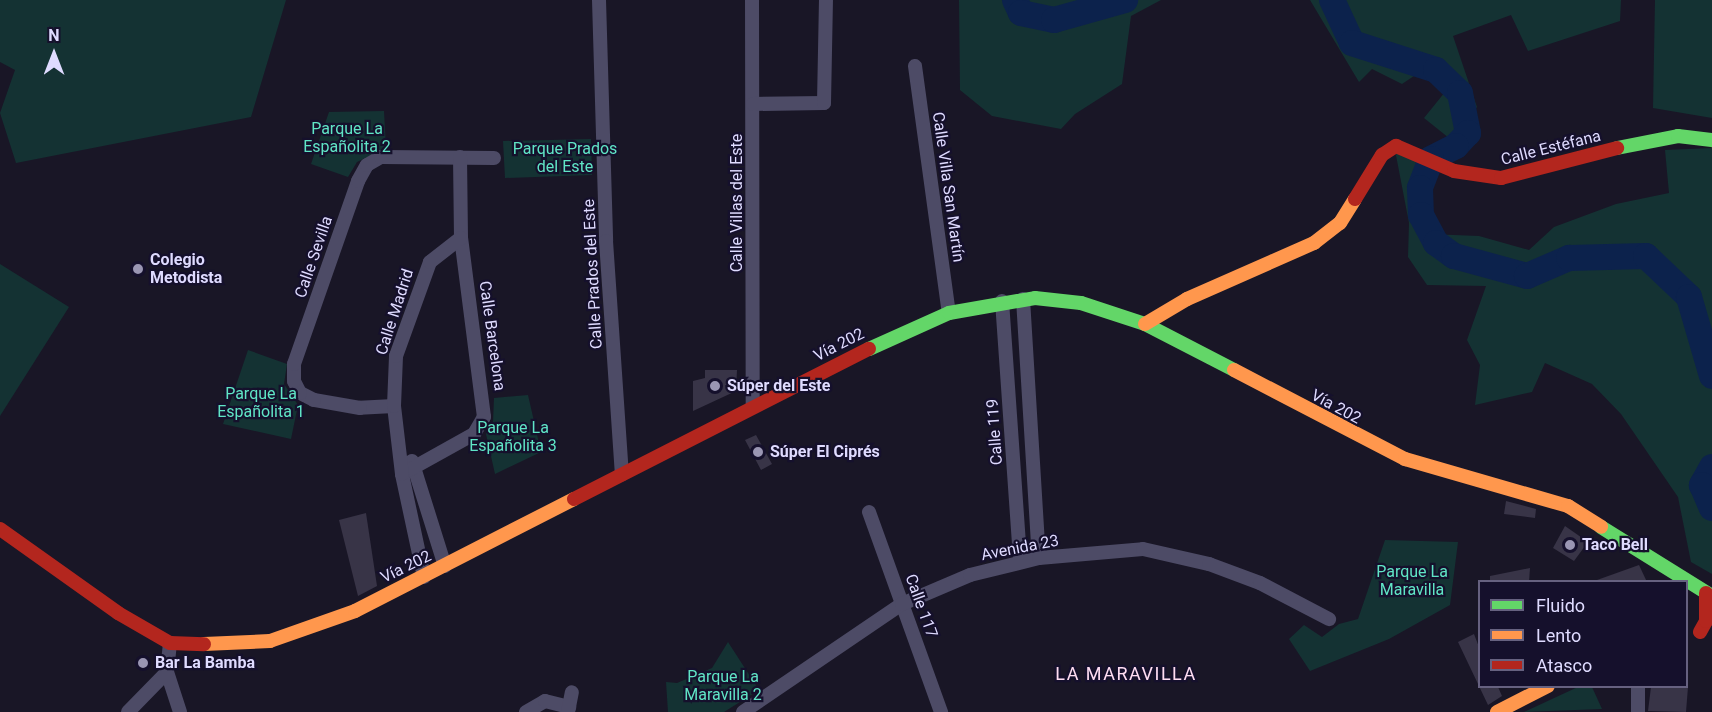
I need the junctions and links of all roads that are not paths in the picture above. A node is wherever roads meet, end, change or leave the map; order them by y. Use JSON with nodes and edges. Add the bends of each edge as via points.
{"nodes":[{"id":1,"x":599,"y":0,"type":"edge"},
{"id":2,"x":752,"y":0,"type":"edge"},
{"id":3,"x":826,"y":0,"type":"edge"},
{"id":4,"x":915,"y":66,"type":"dead end"},
{"id":5,"x":753,"y":104,"type":"junction"},
{"id":6,"x":1712,"y":140,"type":"edge"},
{"id":7,"x":460,"y":157,"type":"junction"},
{"id":8,"x":494,"y":158,"type":"dead end"},
{"id":9,"x":461,"y":238,"type":"junction"},
{"id":10,"x":1023,"y":299,"type":"junction"},
{"id":11,"x":1002,"y":301,"type":"junction"},
{"id":12,"x":949,"y":313,"type":"junction"},
{"id":13,"x":1145,"y":324,"type":"junction"},
{"id":14,"x":394,"y":406,"type":"junction"},
{"id":15,"x":753,"y":407,"type":"junction"},
{"id":16,"x":401,"y":448,"type":"junction"},
{"id":17,"x":418,"y":468,"type":"junction"},
{"id":18,"x":402,"y":474,"type":"junction"},
{"id":19,"x":622,"y":474,"type":"junction"},
{"id":20,"x":869,"y":512,"type":"dead end"},
{"id":21,"x":0,"y":529,"type":"edge"},
{"id":22,"x":1039,"y":558,"type":"junction"},
{"id":23,"x":1020,"y":561,"type":"junction"},
{"id":24,"x":445,"y":567,"type":"junction"},
{"id":25,"x":424,"y":577,"type":"junction"},
{"id":26,"x":1687,"y":580,"type":"edge"},
{"id":27,"x":1688,"y":581,"type":"edge"},
{"id":28,"x":1709,"y":594,"type":"edge"},
{"id":29,"x":902,"y":604,"type":"junction"},
{"id":30,"x":1329,"y":619,"type":"dead end"},
{"id":31,"x":1700,"y":632,"type":"edge"},
{"id":32,"x":170,"y":643,"type":"junction"},
{"id":33,"x":167,"y":672,"type":"junction"},
{"id":34,"x":1546,"y":688,"type":"edge"},
{"id":35,"x":1638,"y":688,"type":"edge"},
{"id":36,"x":572,"y":692,"type":"dead end"},
{"id":37,"x":568,"y":710,"type":"edge"},
{"id":38,"x":128,"y":712,"type":"edge"},
{"id":39,"x":180,"y":712,"type":"edge"},
{"id":40,"x":526,"y":712,"type":"edge"},
{"id":41,"x":743,"y":712,"type":"edge"},
{"id":42,"x":941,"y":712,"type":"edge"},
{"id":43,"x":1497,"y":712,"type":"edge"},
{"id":44,"x":1638,"y":712,"type":"edge"}],
"edges":[{"from":1,"to":19,"type":"street","name":"Calle Prados del Este","via":[[606,242]]},
{"from":2,"to":5,"type":"street","name":"Calle Villas del Este"},
{"from":3,"to":5,"type":"street","via":[[824,103]]},
{"from":4,"to":12,"type":"street","name":"Calle Villa San Martín"},
{"from":5,"to":15,"type":"street","name":"Calle Villas del Este"},
{"from":6,"to":13,"type":"main road","name":"Calle Estéfana","via":[[1678,136],[1646,141],[1501,178],[1454,171],[1396,146],[1382,155],[1340,223],[1314,243],[1187,299]]},
{"from":7,"to":8,"type":"street","name":"Calle Sevilla"},
{"from":7,"to":9,"type":"street","name":"Calle Barcelona"},
{"from":7,"to":14,"type":"street","name":"Calle Sevilla","via":[[393,156],[367,165],[294,364],[296,388],[305,397],[340,406]]},
{"from":9,"to":14,"type":"street","name":"Calle Madrid","via":[[434,255],[426,269],[396,356]]},
{"from":9,"to":17,"type":"street","name":"Calle Barcelona","via":[[484,417],[474,434]]},
{"from":10,"to":11,"type":"main road","name":"Vía 202"},
{"from":10,"to":13,"type":"main road","name":"Vía 202","via":[[1081,303]]},
{"from":10,"to":22,"type":"street"},
{"from":11,"to":12,"type":"main road","name":"Vía 202"},
{"from":11,"to":23,"type":"street","name":"Calle 119"},
{"from":12,"to":15,"type":"main road","name":"Vía 202"},
{"from":13,"to":26,"type":"main road","name":"Vía 202","via":[[1405,459],[1568,506]]},
{"from":14,"to":16,"type":"street","name":"Calle Madrid"},
{"from":15,"to":19,"type":"main road","name":"Vía 202"},
{"from":16,"to":17,"type":"street"},
{"from":16,"to":18,"type":"street","name":"Calle Madrid"},
{"from":17,"to":18,"type":"street","name":"Calle Barcelona"},
{"from":17,"to":24,"type":"street"},
{"from":18,"to":25,"type":"street","name":"Calle Madrid"},
{"from":19,"to":24,"type":"main road","name":"Vía 202"},
{"from":20,"to":29,"type":"street","name":"Calle 117"},
{"from":21,"to":32,"type":"main road","name":"Vía 202","via":[[118,613]]},
{"from":22,"to":23,"type":"street","name":"Avenida 23"},
{"from":22,"to":30,"type":"street","name":"Avenida 23","via":[[1143,549],[1209,564],[1260,583]]},
{"from":23,"to":29,"type":"street","name":"Avenida 23","via":[[970,575]]},
{"from":24,"to":25,"type":"main road","name":"Vía 202"},
{"from":25,"to":32,"type":"main road","name":"Vía 202","via":[[303,633],[238,646]]},
{"from":27,"to":28,"type":"main road","name":"Vía 202"},
{"from":28,"to":31,"type":"main road","via":[[1706,621]]},
{"from":29,"to":41,"type":"street","name":"Avenida 23"},
{"from":29,"to":42,"type":"street","name":"Calle 117"},
{"from":32,"to":33,"type":"street"},
{"from":33,"to":38,"type":"street"},
{"from":33,"to":39,"type":"street"},
{"from":34,"to":43,"type":"main road"},
{"from":35,"to":44,"type":"street"},
{"from":36,"to":37,"type":"street"},
{"from":37,"to":40,"type":"street","via":[[545,701]]}]}
